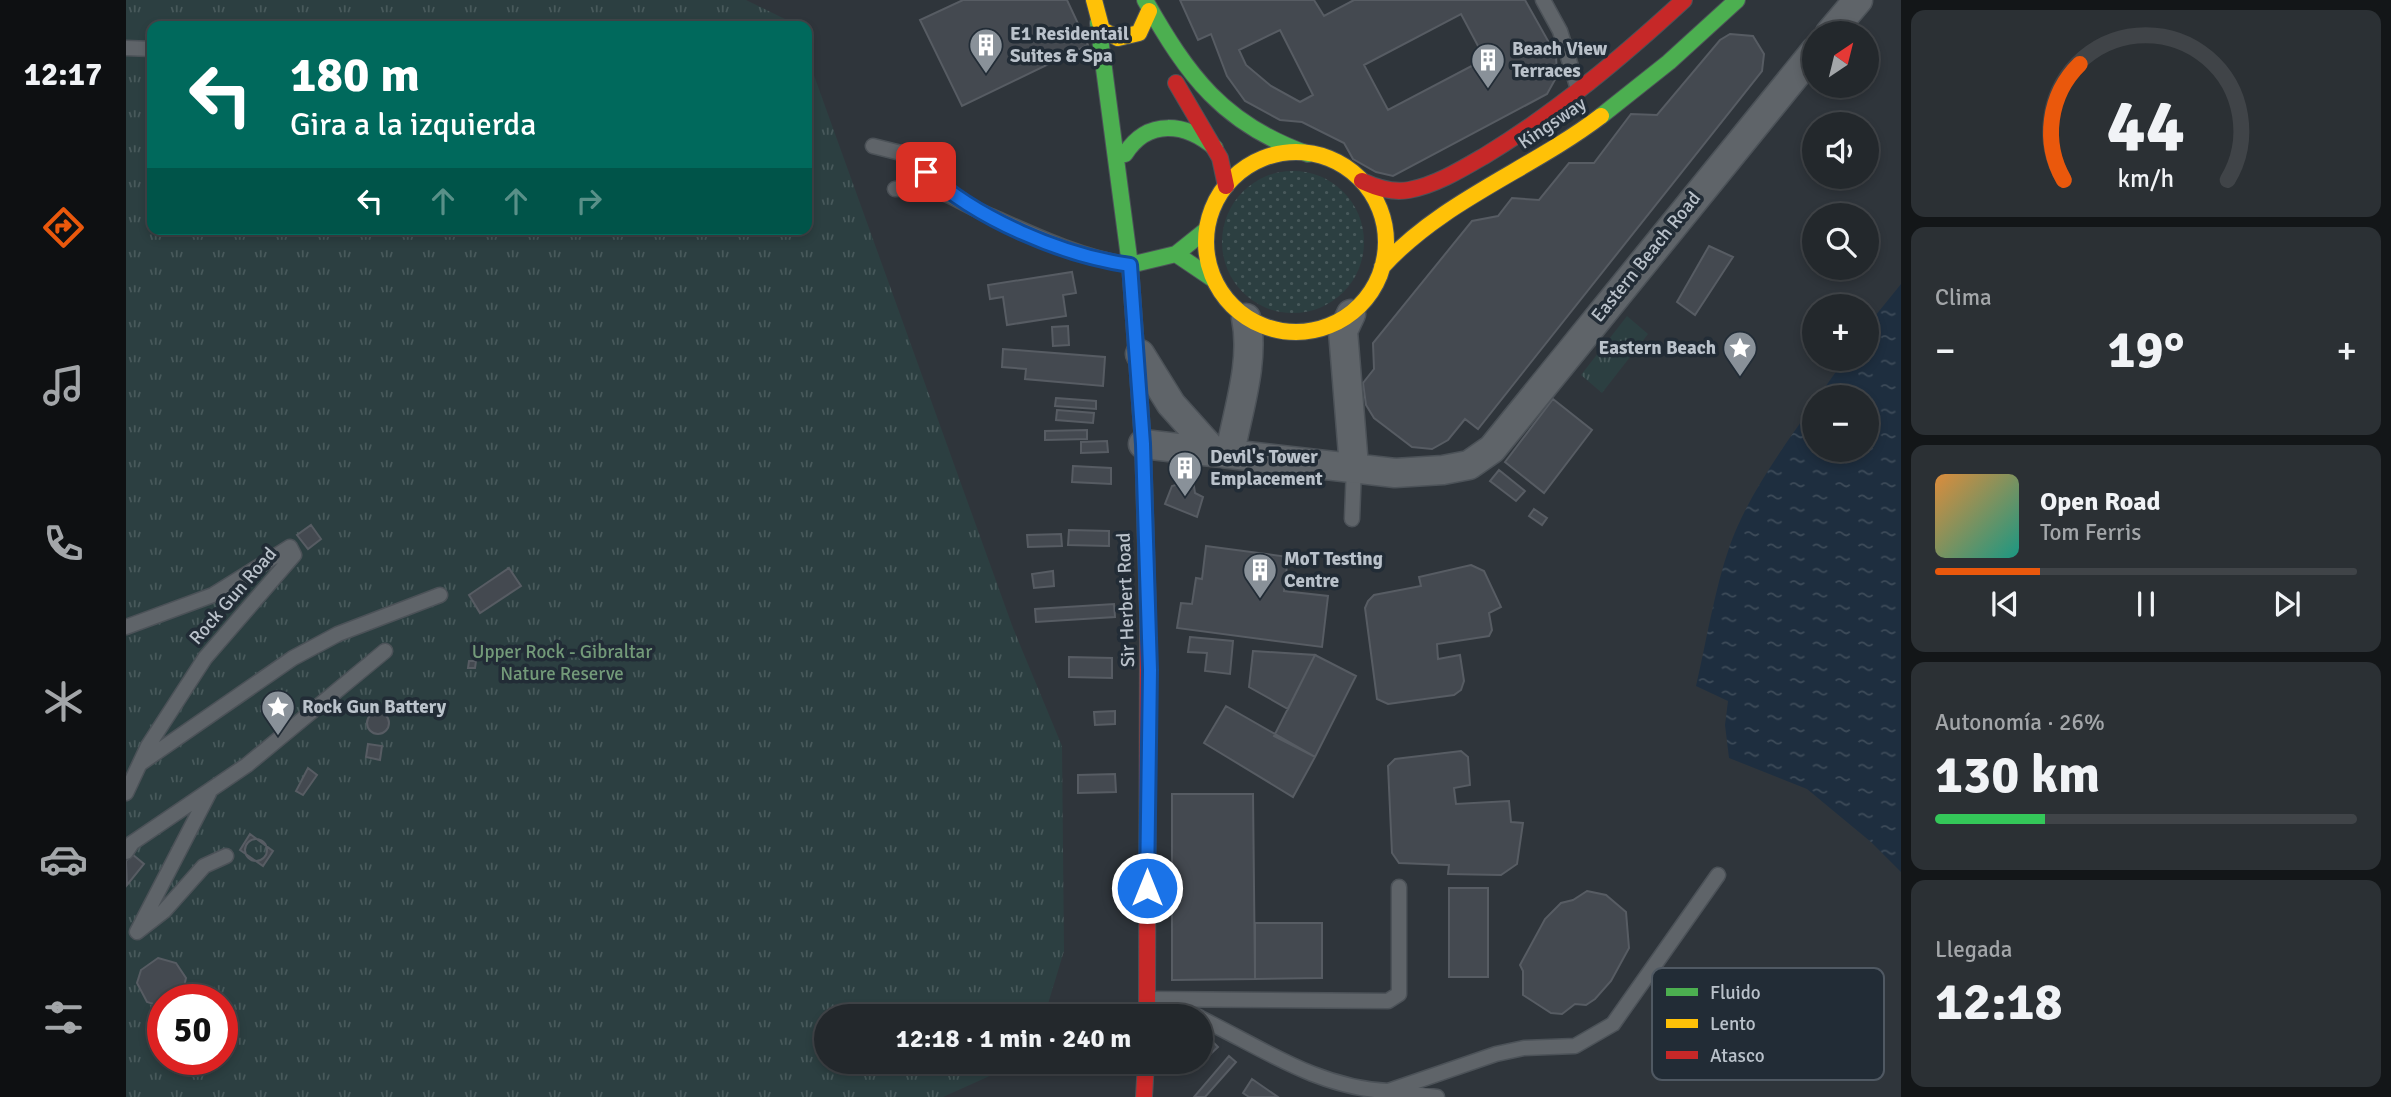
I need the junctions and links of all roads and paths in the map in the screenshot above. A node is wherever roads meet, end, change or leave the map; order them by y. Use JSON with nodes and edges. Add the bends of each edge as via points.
{"nodes":[{"id":1,"x":1543,"y":0,"type":"edge"},
{"id":2,"x":1684,"y":0,"type":"edge"},
{"id":3,"x":1737,"y":0,"type":"edge"},
{"id":4,"x":1858,"y":0,"type":"edge"},
{"id":5,"x":1147,"y":5,"type":"edge"},
{"id":6,"x":1097,"y":9,"type":"edge"},
{"id":7,"x":1840,"y":21,"type":"edge"},
{"id":8,"x":1133,"y":42,"type":"junction"},
{"id":9,"x":126,"y":48,"type":"edge"},
{"id":10,"x":147,"y":49,"type":"edge"},
{"id":11,"x":1627,"y":51,"type":"junction"},
{"id":12,"x":1802,"y":67,"type":"edge"},
{"id":13,"x":1578,"y":90,"type":"junction"},
{"id":14,"x":1129,"y":128,"type":"dead end"},
{"id":15,"x":1566,"y":142,"type":"junction"},
{"id":16,"x":873,"y":146,"type":"dead end"},
{"id":17,"x":1215,"y":148,"type":"junction"},
{"id":18,"x":1308,"y":153,"type":"junction"},
{"id":19,"x":1125,"y":154,"type":"junction"},
{"id":20,"x":1362,"y":181,"type":"junction"},
{"id":21,"x":1120,"y":182,"type":"junction"},
{"id":22,"x":1226,"y":186,"type":"junction"},
{"id":23,"x":895,"y":189,"type":"dead end"},
{"id":24,"x":947,"y":192,"type":"junction"},
{"id":25,"x":1206,"y":230,"type":"junction"},
{"id":26,"x":1176,"y":254,"type":"junction"},
{"id":27,"x":1130,"y":265,"type":"junction"},
{"id":28,"x":1382,"y":267,"type":"junction"},
{"id":29,"x":1213,"y":279,"type":"junction"},
{"id":30,"x":1351,"y":314,"type":"junction"},
{"id":31,"x":1246,"y":318,"type":"junction"},
{"id":32,"x":1136,"y":345,"type":"junction"},
{"id":33,"x":1143,"y":444,"type":"junction"},
{"id":34,"x":1212,"y":451,"type":"junction"},
{"id":35,"x":1354,"y":467,"type":"junction"},
{"id":36,"x":1144,"y":508,"type":"junction"},
{"id":37,"x":1352,"y":519,"type":"dead end"},
{"id":38,"x":440,"y":595,"type":"dead end"},
{"id":39,"x":126,"y":627,"type":"edge"},
{"id":40,"x":385,"y":651,"type":"dead end"},
{"id":41,"x":140,"y":764,"type":"junction"},
{"id":42,"x":209,"y":792,"type":"junction"},
{"id":43,"x":126,"y":793,"type":"edge"},
{"id":44,"x":126,"y":852,"type":"edge"},
{"id":45,"x":226,"y":856,"type":"dead end"},
{"id":46,"x":1718,"y":875,"type":"dead end"},
{"id":47,"x":1399,"y":887,"type":"dead end"},
{"id":48,"x":1652,"y":968,"type":"edge"},
{"id":49,"x":1652,"y":969,"type":"edge"},
{"id":50,"x":1147,"y":1004,"type":"edge"},
{"id":51,"x":1213,"y":1006,"type":"edge"},
{"id":52,"x":1213,"y":1024,"type":"edge"},
{"id":53,"x":1145,"y":1074,"type":"edge"},
{"id":54,"x":1388,"y":1091,"type":"junction"},
{"id":55,"x":1144,"y":1097,"type":"edge"},
{"id":56,"x":1437,"y":1097,"type":"edge"}],
"edges":[{"from":1,"to":13,"type":"lane","via":[[1560,31]]},
{"from":2,"to":11,"type":"main road","name":"Kingsway"},
{"from":3,"to":15,"type":"main road","name":"Kingsway"},
{"from":4,"to":7,"type":"street"},
{"from":5,"to":8,"type":"main road","via":[[1147,25]]},
{"from":5,"to":18,"type":"main road","via":[[1199,82],[1231,117],[1263,138]]},
{"from":6,"to":8,"type":"main road","via":[[1102,30]]},
{"from":6,"to":21,"type":"main road"},
{"from":8,"to":17,"type":"main road","via":[[1148,38]]},
{"from":9,"to":10,"type":"lane"},
{"from":11,"to":13,"type":"main road","name":"Kingsway"},
{"from":11,"to":15,"type":"lane"},
{"from":12,"to":35,"type":"street","name":"Eastern Beach Road","via":[[1492,449],[1469,465],[1443,470],[1395,472]]},
{"from":13,"to":20,"type":"main road","name":"Kingsway","via":[[1528,129],[1434,183],[1393,191]]},
{"from":14,"to":19,"type":"main road"},
{"from":15,"to":28,"type":"main road","name":"Kingsway","via":[[1427,222]]},
{"from":16,"to":24,"type":"lane","via":[[901,153]]},
{"from":17,"to":19,"type":"main road","via":[[1197,133],[1173,128],[1140,135]]},
{"from":17,"to":22,"type":"main road"},
{"from":18,"to":20,"type":"main road","via":[[1338,163]]},
{"from":18,"to":22,"type":"main road","via":[[1267,157],[1242,170]]},
{"from":19,"to":21,"type":"main road"},
{"from":20,"to":28,"type":"main road","via":[[1377,205],[1385,231]]},
{"from":21,"to":27,"type":"main road","name":"Sir Herbert Road"},
{"from":22,"to":25,"type":"main road","via":[[1213,206]]},
{"from":23,"to":24,"type":"lane","via":[[922,186]]},
{"from":24,"to":27,"type":"lane","via":[[973,209],[1053,243],[1095,259]]},
{"from":25,"to":26,"type":"main road"},
{"from":25,"to":29,"type":"main road"},
{"from":26,"to":27,"type":"main road"},
{"from":26,"to":29,"type":"main road"},
{"from":27,"to":32,"type":"main road","name":"Sir Herbert Road"},
{"from":28,"to":30,"type":"main road","via":[[1370,294]]},
{"from":29,"to":31,"type":"main road","via":[[1227,301]]},
{"from":30,"to":31,"type":"main road","via":[[1326,327],[1299,333],[1272,329]]},
{"from":30,"to":35,"type":"street","via":[[1343,331]]},
{"from":31,"to":34,"type":"street","via":[[1250,336],[1247,360]]},
{"from":32,"to":33,"type":"main road","name":"Sir Herbert Road"},
{"from":32,"to":34,"type":"street","via":[[1171,404]]},
{"from":33,"to":34,"type":"street","name":"Eastern Beach Road"},
{"from":33,"to":36,"type":"main road","name":"Sir Herbert Road"},
{"from":34,"to":35,"type":"street","name":"Eastern Beach Road"},
{"from":34,"to":36,"type":"street","via":[[1165,467]]},
{"from":35,"to":37,"type":"lane"},
{"from":36,"to":50,"type":"main road","name":"Sir Herbert Road","via":[[1150,670]]},
{"from":38,"to":41,"type":"lane","via":[[338,634],[293,658]]},
{"from":39,"to":41,"type":"lane","name":"Rock Gun Road","via":[[213,595],[290,547],[295,555],[205,658]]},
{"from":40,"to":42,"type":"lane"},
{"from":41,"to":43,"type":"lane","name":"Rock Gun Road"},
{"from":42,"to":44,"type":"lane","via":[[132,842]]},
{"from":42,"to":45,"type":"lane","via":[[137,932],[164,911],[204,866]]},
{"from":46,"to":48,"type":"lane"},
{"from":47,"to":51,"type":"lane","via":[[1399,994],[1388,1001]]},
{"from":49,"to":54,"type":"lane","via":[[1613,1024],[1575,1046],[1524,1048]]},
{"from":52,"to":54,"type":"lane","via":[[1301,1070],[1366,1090]]},
{"from":53,"to":55,"type":"main road"},
{"from":54,"to":56,"type":"lane"}]}
